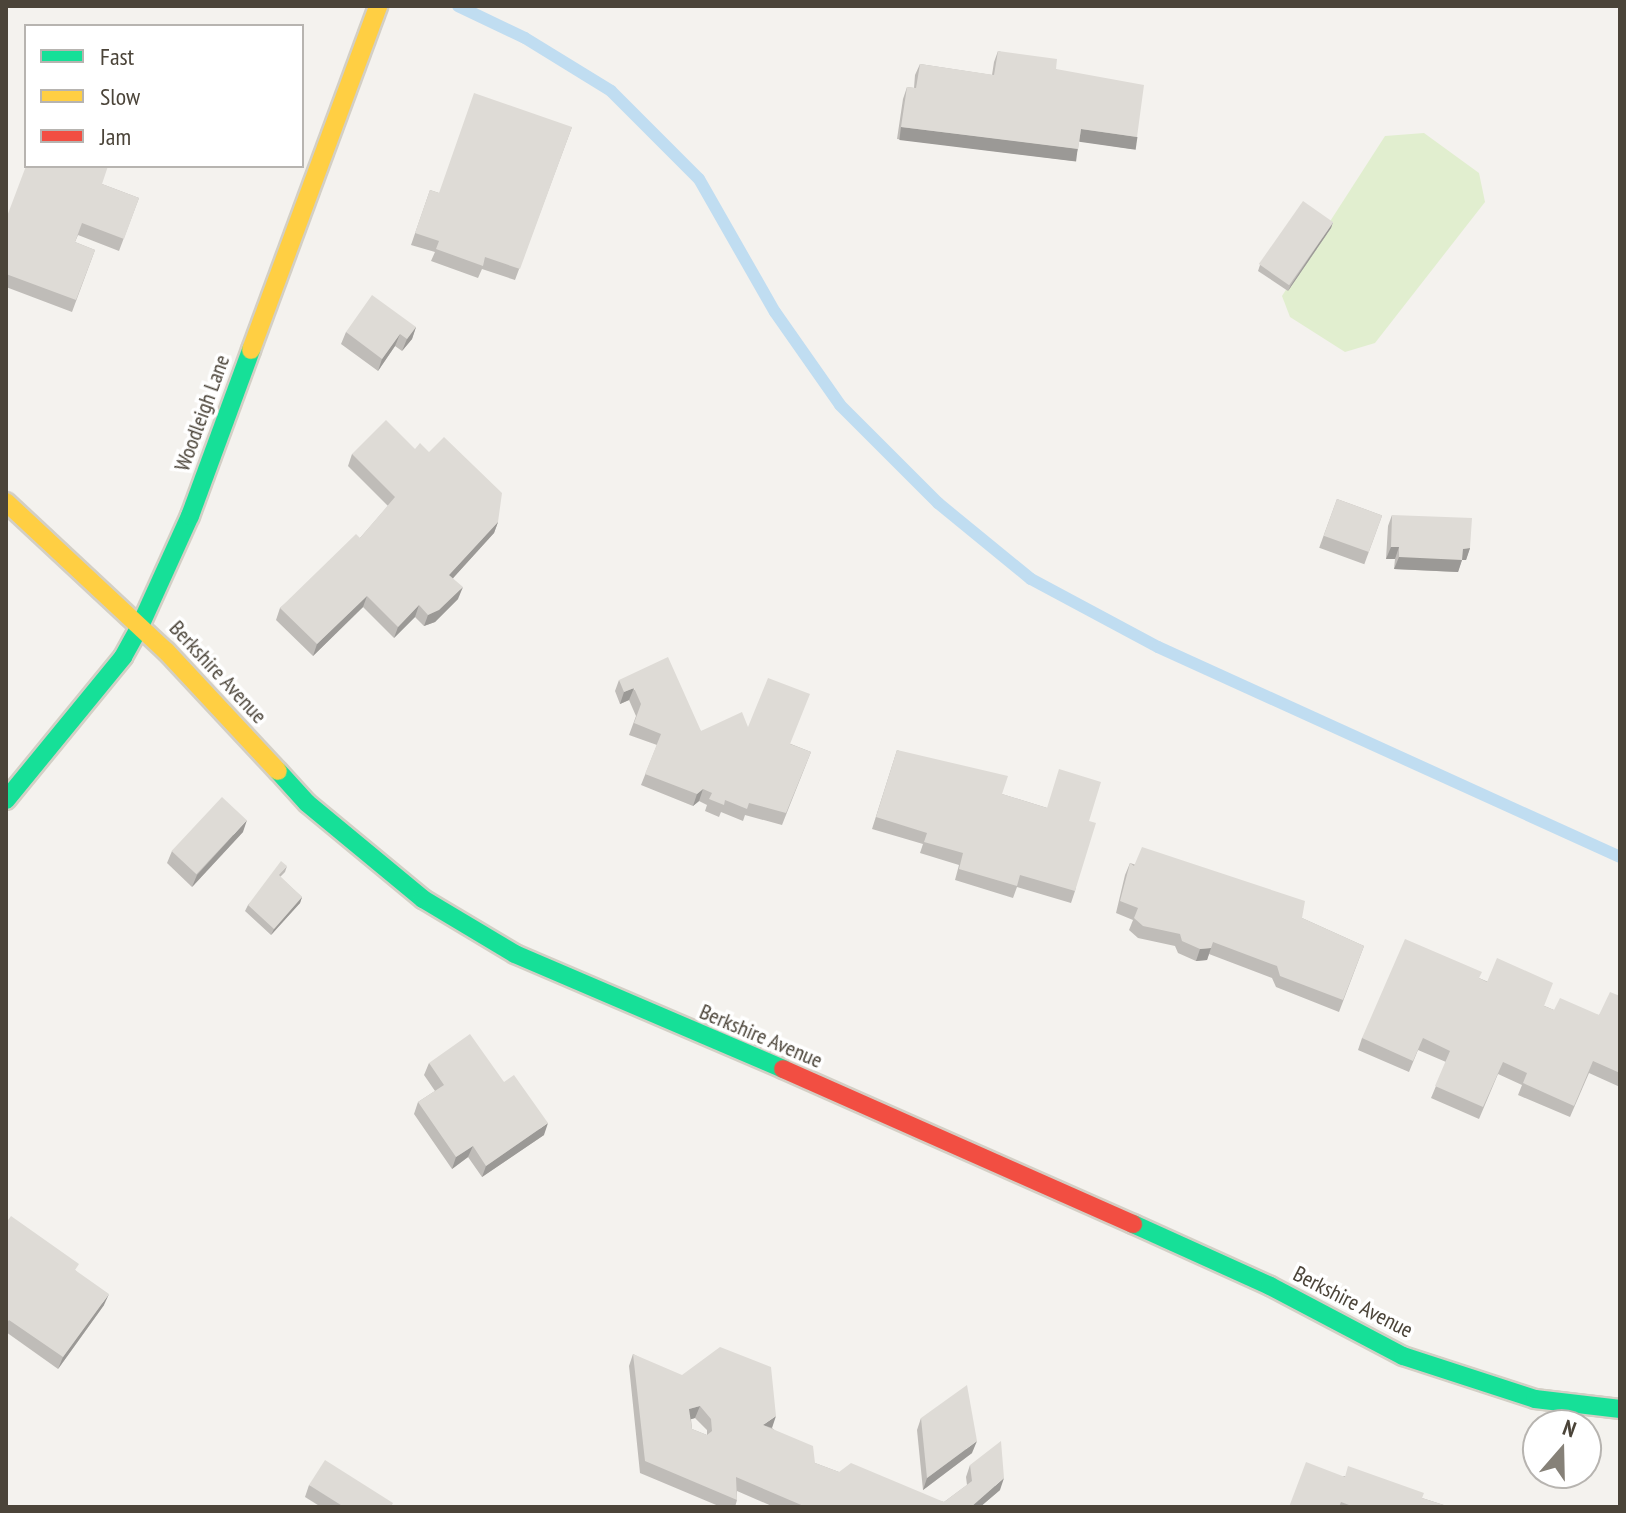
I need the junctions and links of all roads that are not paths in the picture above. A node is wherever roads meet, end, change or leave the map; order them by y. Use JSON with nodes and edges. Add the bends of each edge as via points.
{"nodes":[{"id":1,"x":378,"y":6,"type":"edge"},
{"id":2,"x":6,"y":502,"type":"edge"},
{"id":3,"x":140,"y":626,"type":"junction"},
{"id":4,"x":6,"y":800,"type":"edge"},
{"id":5,"x":1620,"y":1409,"type":"edge"}],
"edges":[{"from":1,"to":3,"type":"street","name":"Woodleigh Lane","via":[[190,516]]},
{"from":2,"to":3,"type":"street","name":"Berkshire Avenue"},
{"from":3,"to":4,"type":"street","name":"Woodleigh Lane","via":[[123,657]]},
{"from":3,"to":5,"type":"street","name":"Berkshire Avenue","via":[[307,803],[423,899],[533,964],[992,1159],[1270,1286],[1403,1356],[1535,1399]]}]}
